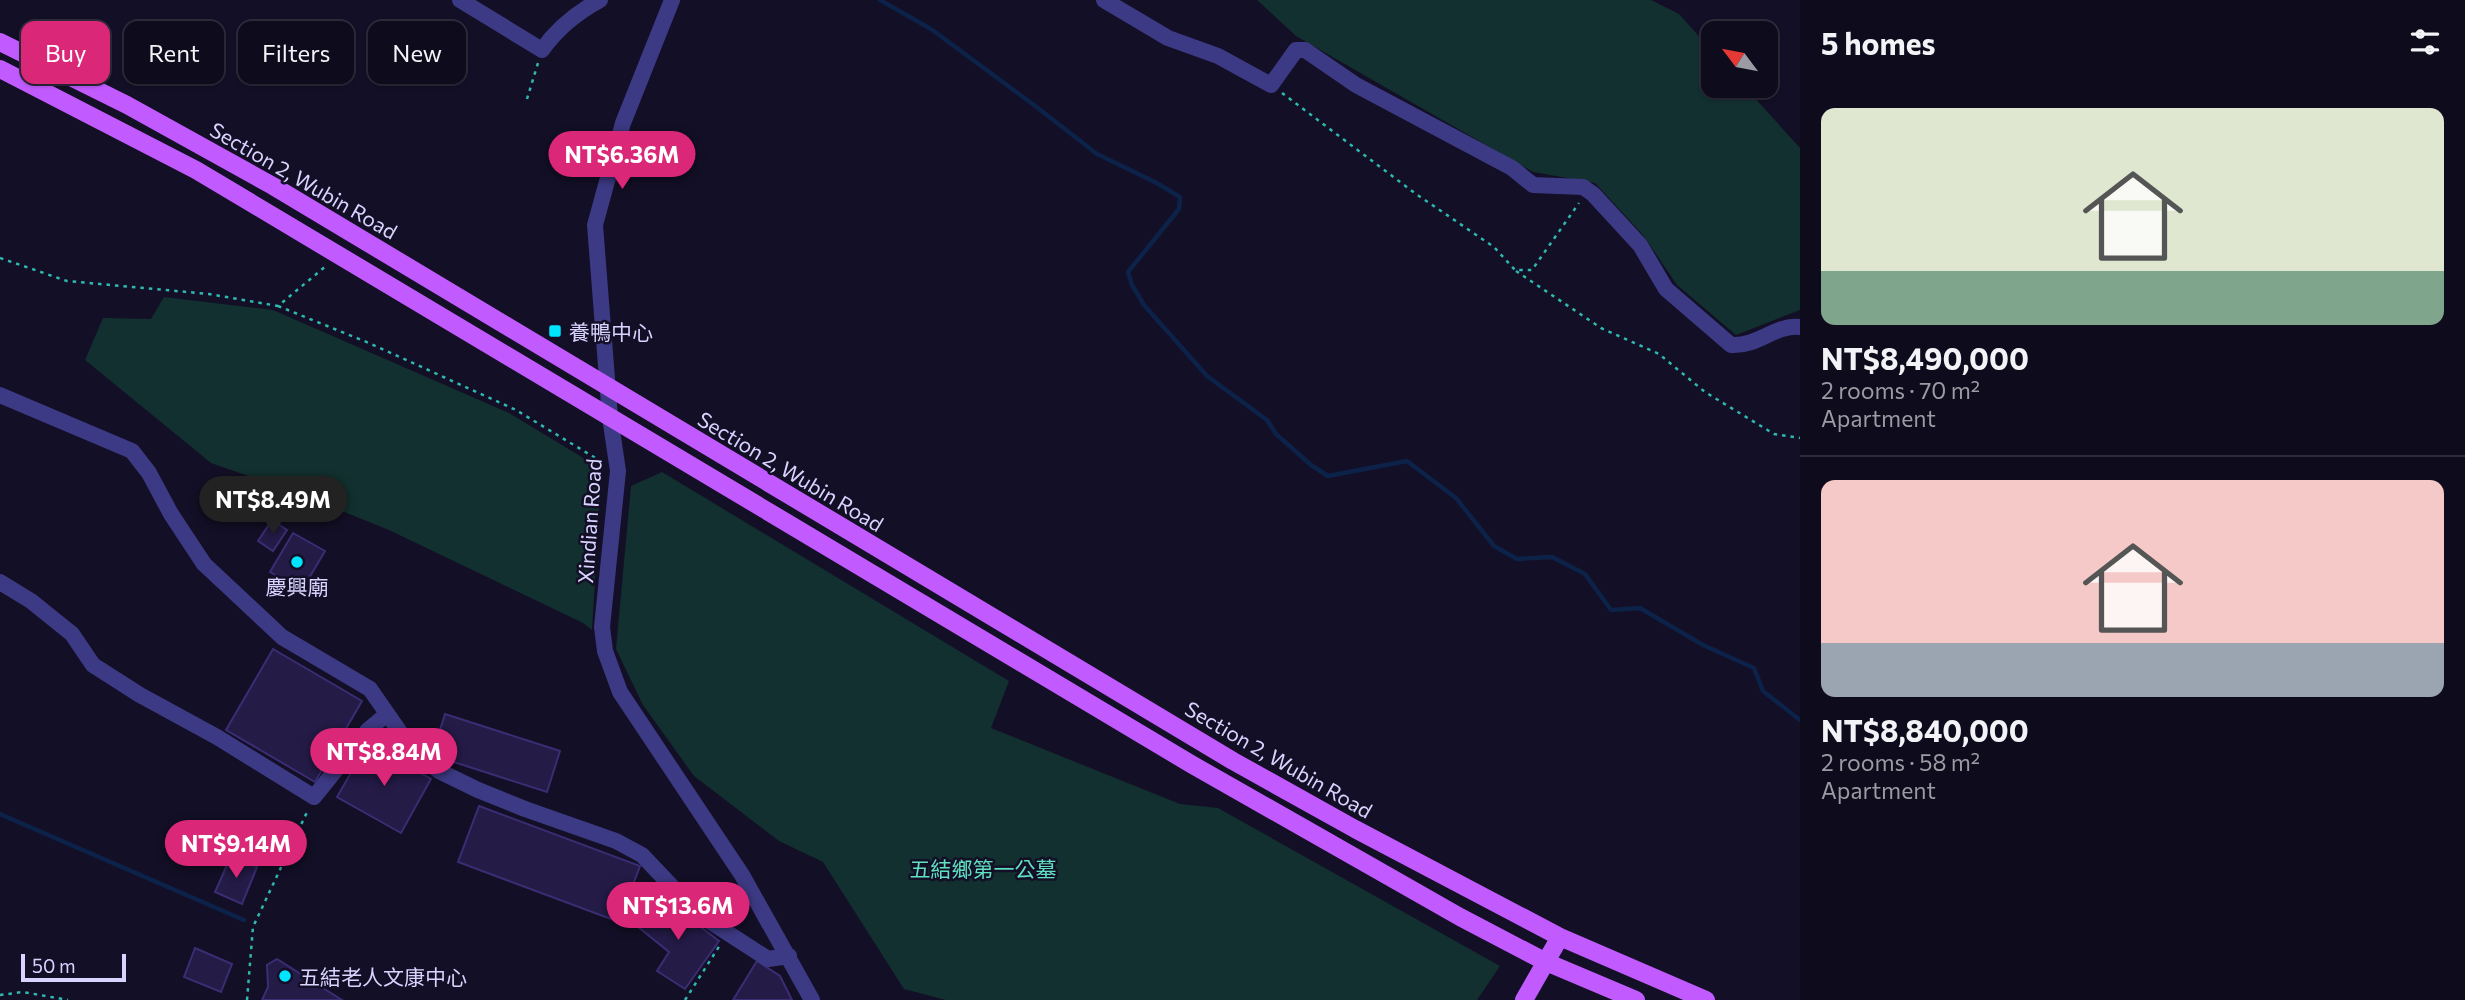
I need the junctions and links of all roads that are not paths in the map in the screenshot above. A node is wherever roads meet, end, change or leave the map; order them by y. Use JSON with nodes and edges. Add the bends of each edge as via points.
{"nodes":[{"id":1,"x":460,"y":0,"type":"edge"},
{"id":2,"x":600,"y":0,"type":"edge"},
{"id":3,"x":672,"y":0,"type":"edge"},
{"id":4,"x":1104,"y":0,"type":"edge"},
{"id":5,"x":0,"y":42,"type":"edge"},
{"id":6,"x":0,"y":69,"type":"edge"},
{"id":7,"x":1800,"y":327,"type":"edge"},
{"id":8,"x":609,"y":388,"type":"junction"},
{"id":9,"x":0,"y":395,"type":"edge"},
{"id":10,"x":610,"y":417,"type":"junction"},
{"id":11,"x":0,"y":582,"type":"edge"},
{"id":12,"x":387,"y":714,"type":"junction"},
{"id":13,"x":1560,"y":937,"type":"junction"},
{"id":14,"x":789,"y":956,"type":"junction"},
{"id":15,"x":1546,"y":962,"type":"junction"},
{"id":16,"x":812,"y":1000,"type":"edge"},
{"id":17,"x":1524,"y":1000,"type":"edge"},
{"id":18,"x":1636,"y":1000,"type":"edge"},
{"id":19,"x":1706,"y":1000,"type":"edge"}],
"edges":[{"from":1,"to":2,"type":"street","via":[[542,50]]},
{"from":3,"to":8,"type":"street","name":"Xindian Road","via":[[623,123],[595,225]]},
{"from":4,"to":7,"type":"street","via":[[1168,38],[1219,56],[1271,85],[1296,50],[1305,50],[1356,85],[1512,168],[1534,185],[1583,187],[1640,245],[1666,289],[1731,345],[1743,346],[1791,326]]},
{"from":5,"to":8,"type":"main road","name":"Section 2, Wubin Road","via":[[127,105],[273,186]]},
{"from":6,"to":10,"type":"main road","via":[[196,170]]},
{"from":8,"to":10,"type":"street","name":"Xindian Road"},
{"from":8,"to":13,"type":"main road","name":"Section 2, Wubin Road","via":[[1233,761]]},
{"from":9,"to":12,"type":"street","via":[[132,451],[204,564],[282,638],[370,689]]},
{"from":10,"to":14,"type":"street","name":"Xindian Road","via":[[618,471],[603,627],[609,661],[621,692],[742,875]]},
{"from":10,"to":15,"type":"main road","via":[[1191,764]]},
{"from":11,"to":12,"type":"street","via":[[72,634],[93,665],[314,797],[368,730]]},
{"from":12,"to":14,"type":"street","via":[[411,748],[439,771],[525,809],[616,841],[642,855],[697,913],[768,959]]},
{"from":13,"to":15,"type":"main road"},
{"from":13,"to":19,"type":"main road","name":"Section 2, Wubin Road"},
{"from":14,"to":16,"type":"street","name":"Xindian Road"},
{"from":15,"to":17,"type":"main road"},
{"from":15,"to":18,"type":"main road"}]}
